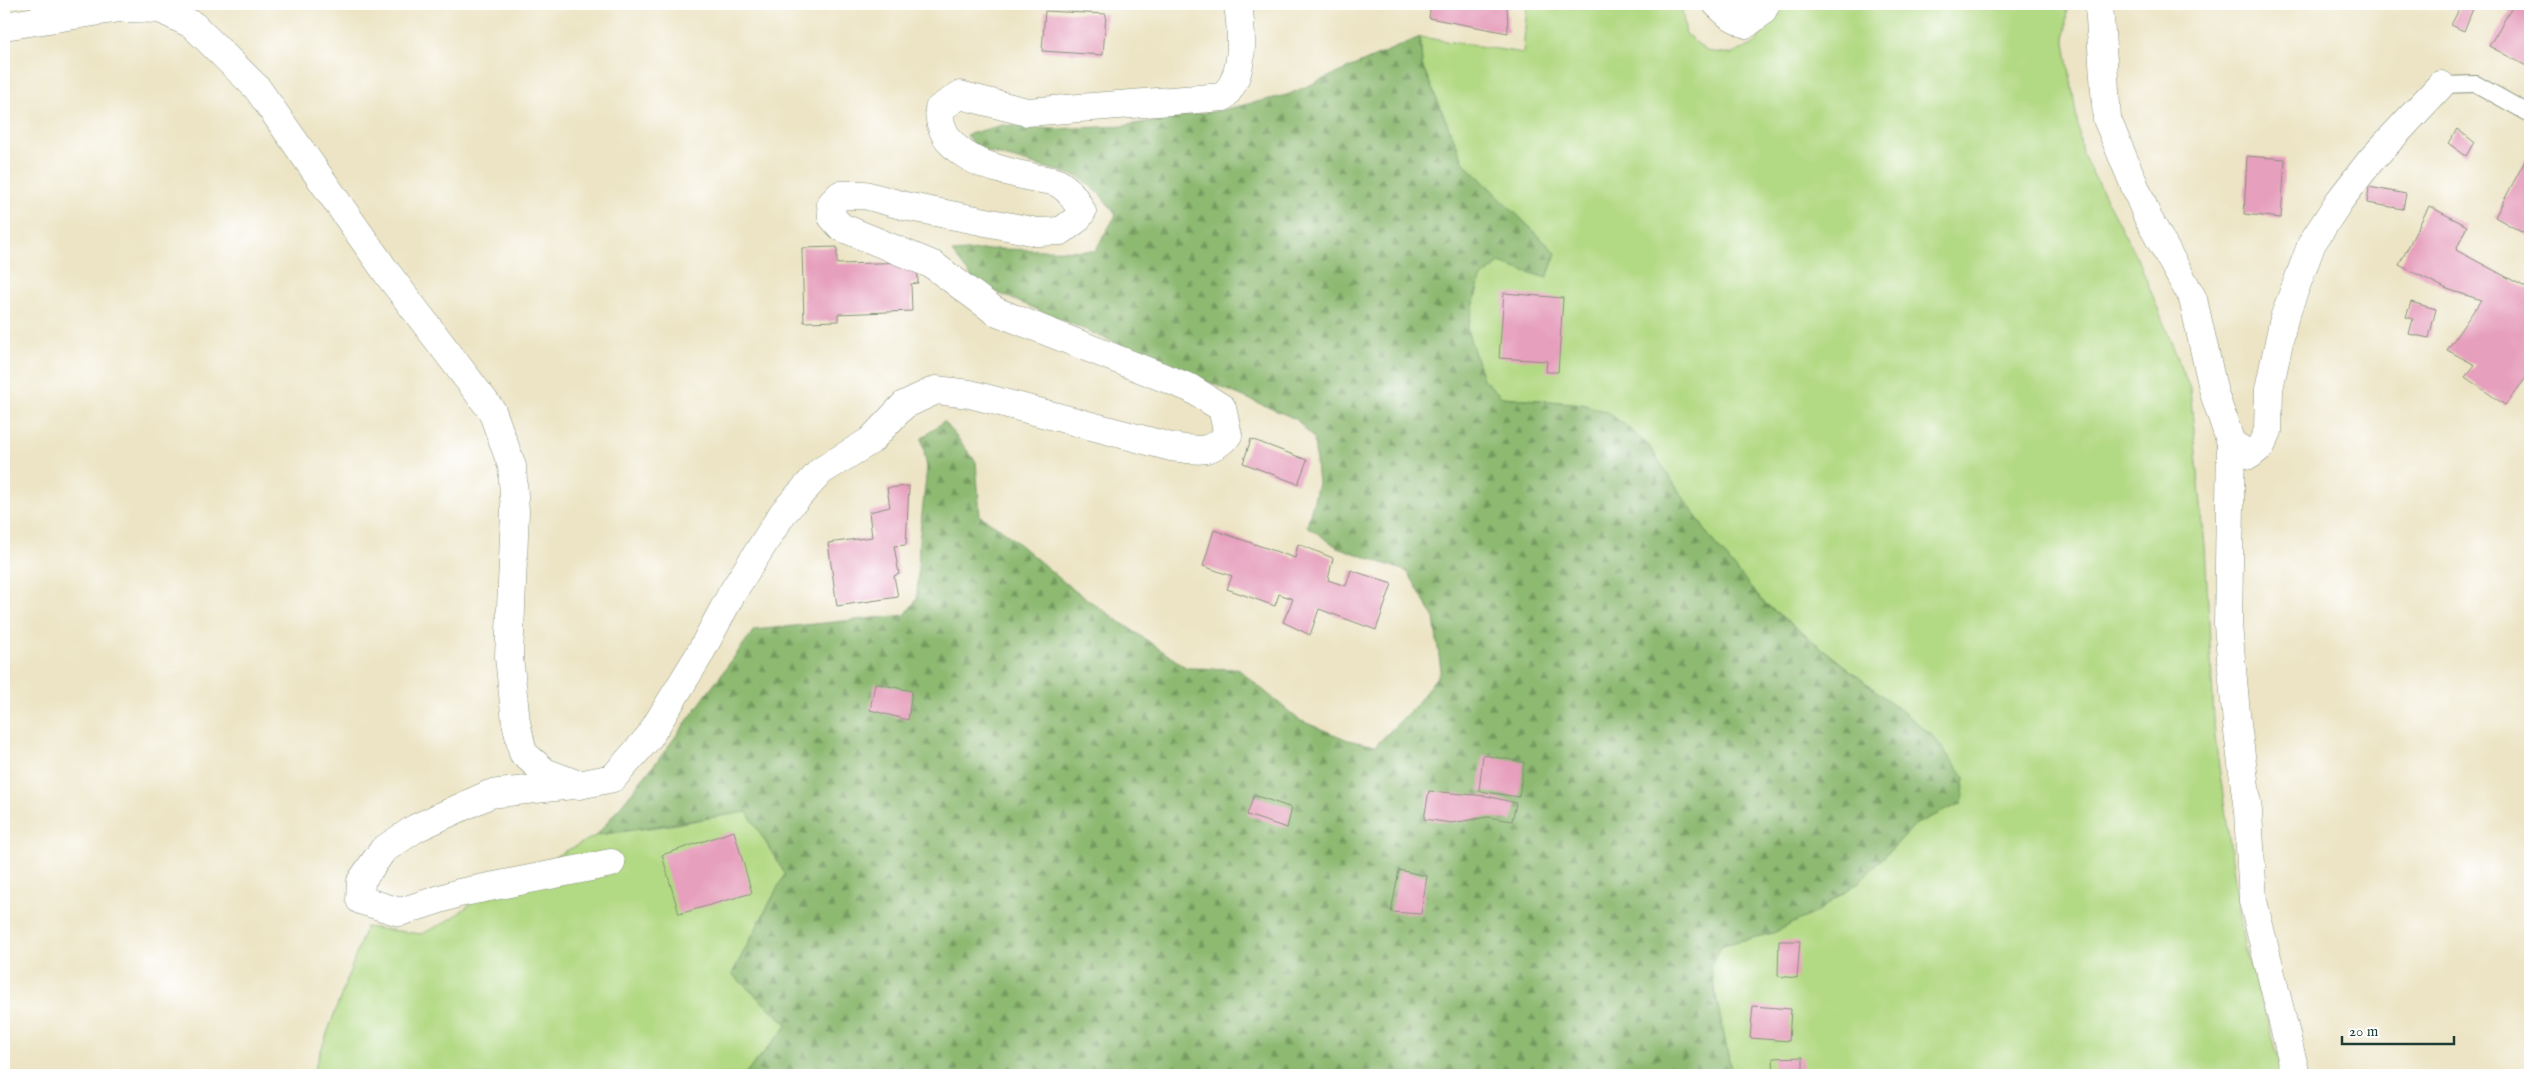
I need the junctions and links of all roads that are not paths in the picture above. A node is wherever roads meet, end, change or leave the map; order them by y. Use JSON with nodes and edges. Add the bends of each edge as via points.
{"nodes":[{"id":1,"x":1238,"y":4,"type":"edge"},
{"id":2,"x":1717,"y":4,"type":"edge"},
{"id":3,"x":1766,"y":4,"type":"edge"},
{"id":4,"x":2099,"y":4,"type":"edge"},
{"id":5,"x":4,"y":26,"type":"edge"},
{"id":6,"x":2441,"y":85,"type":"joint"},
{"id":7,"x":2530,"y":114,"type":"edge"},
{"id":8,"x":2231,"y":443,"type":"junction"},
{"id":9,"x":579,"y":785,"type":"junction"},
{"id":10,"x":611,"y":863,"type":"dead end"},
{"id":11,"x":2296,"y":1075,"type":"edge"}],
"edges":[{"from":1,"to":9,"type":"street","via":[[1240,64],[1232,89],[1223,97],[1027,112],[960,95],[939,108],[939,121],[955,150],[986,166],[1061,184],[1076,198],[1082,212],[1061,231],[1037,232],[865,195],[840,195],[831,204],[832,217],[841,227],[933,265],[995,311],[1190,388],[1222,408],[1228,435],[1221,443],[1204,451],[1171,446],[970,394],[936,390],[904,405],[870,441],[821,471],[783,513],[732,593],[698,657],[649,737],[613,778]]},
{"from":2,"to":3,"type":"street","via":[[1746,24],[1762,12]]},
{"from":4,"to":8,"type":"street","via":[[2107,119],[2148,218],[2193,299],[2214,393]]},
{"from":5,"to":9,"type":"street","via":[[120,8],[160,9],[193,25],[257,88],[387,273],[492,411],[512,466],[515,511],[509,658],[521,745],[523,753],[545,772]]},
{"from":6,"to":7,"type":"lane","via":[[2476,84]]},
{"from":6,"to":8,"type":"street","via":[[2371,160],[2312,243],[2284,318],[2269,388],[2268,430],[2261,446],[2250,455]]},
{"from":8,"to":11,"type":"street","via":[[2228,625],[2248,811],[2253,901]]},
{"from":9,"to":10,"type":"street","via":[[490,794],[416,828],[383,850],[360,881],[360,900],[400,912],[459,893]]}]}
